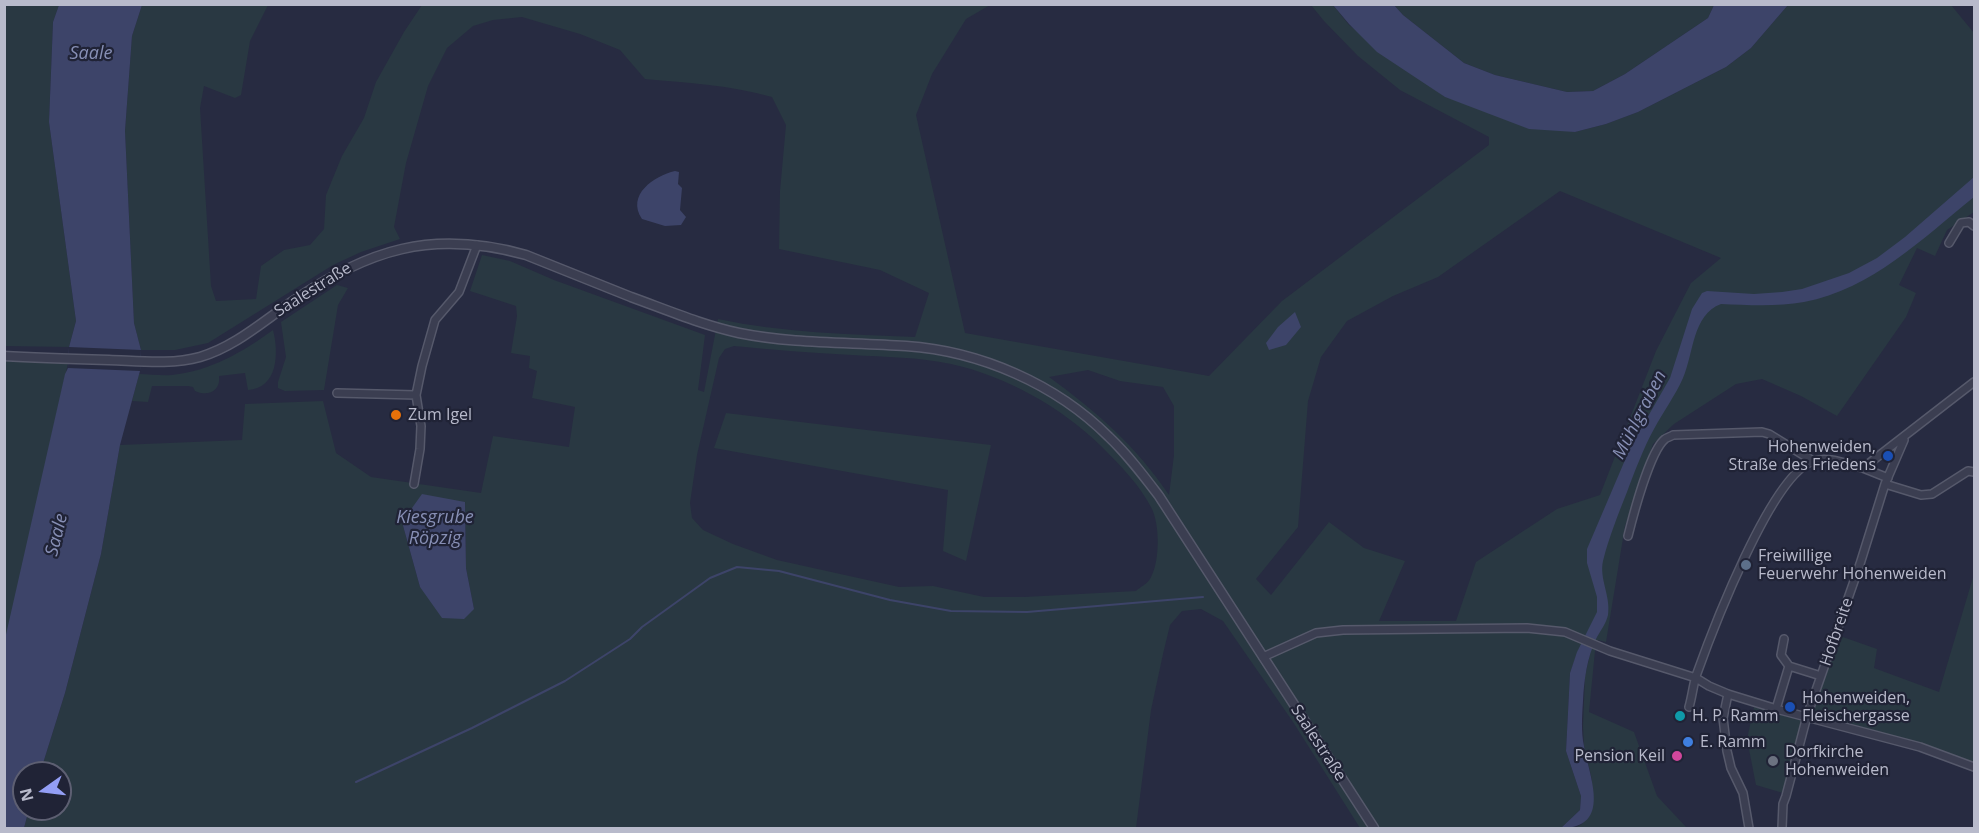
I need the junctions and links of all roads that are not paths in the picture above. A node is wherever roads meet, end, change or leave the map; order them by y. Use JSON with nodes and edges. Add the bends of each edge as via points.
{"nodes":[{"id":1,"x":1974,"y":226,"type":"edge"},
{"id":2,"x":1949,"y":243,"type":"dead end"},
{"id":3,"x":477,"y":244,"type":"junction"},
{"id":4,"x":4,"y":356,"type":"edge"},
{"id":5,"x":1974,"y":382,"type":"edge"},
{"id":6,"x":337,"y":393,"type":"dead end"},
{"id":7,"x":416,"y":395,"type":"junction"},
{"id":8,"x":1905,"y":437,"type":"junction"},
{"id":9,"x":1813,"y":461,"type":"junction"},
{"id":10,"x":1863,"y":468,"type":"junction"},
{"id":11,"x":1974,"y":472,"type":"edge"},
{"id":12,"x":1887,"y":481,"type":"junction"},
{"id":13,"x":414,"y":484,"type":"dead end"},
{"id":14,"x":1628,"y":536,"type":"dead end"},
{"id":15,"x":1784,"y":639,"type":"dead end"},
{"id":16,"x":1263,"y":657,"type":"junction"},
{"id":17,"x":1789,"y":666,"type":"junction"},
{"id":18,"x":1821,"y":676,"type":"junction"},
{"id":19,"x":1696,"y":678,"type":"junction"},
{"id":20,"x":1728,"y":694,"type":"junction"},
{"id":21,"x":1689,"y":707,"type":"dead end"},
{"id":22,"x":1776,"y":709,"type":"junction"},
{"id":23,"x":1807,"y":716,"type":"junction"},
{"id":24,"x":1974,"y":767,"type":"edge"},
{"id":25,"x":1374,"y":828,"type":"edge"},
{"id":26,"x":1749,"y":828,"type":"edge"},
{"id":27,"x":1782,"y":828,"type":"edge"}],
"edges":[{"from":1,"to":2,"type":"street","via":[[1961,223]]},
{"from":3,"to":4,"type":"street","name":"Saalestraße","via":[[420,245],[359,262],[314,286],[224,348],[198,358],[156,362]]},
{"from":3,"to":7,"type":"street","via":[[459,292],[435,320]]},
{"from":3,"to":16,"type":"street","name":"Saalestraße","via":[[526,255],[719,328],[774,338],[929,348],[989,363],[1035,383],[1084,415],[1134,464],[1159,496]]},
{"from":5,"to":8,"type":"street"},
{"from":6,"to":7,"type":"street"},
{"from":7,"to":13,"type":"street","via":[[421,426]]},
{"from":8,"to":10,"type":"street"},
{"from":8,"to":12,"type":"street","name":"Hofbreite"},
{"from":9,"to":10,"type":"street","via":[[1827,459]]},
{"from":9,"to":14,"type":"street","via":[[1762,432],[1665,438],[1642,487]]},
{"from":9,"to":19,"type":"street","via":[[1796,473],[1756,535]]},
{"from":10,"to":12,"type":"street"},
{"from":11,"to":12,"type":"street","via":[[1968,471],[1932,494],[1921,495]]},
{"from":12,"to":18,"type":"street","name":"Hofbreite"},
{"from":15,"to":17,"type":"street","via":[[1780,655]]},
{"from":16,"to":19,"type":"street","via":[[1316,633],[1343,630],[1527,628],[1578,636]]},
{"from":16,"to":25,"type":"street","name":"Saalestraße"},
{"from":17,"to":18,"type":"street"},
{"from":17,"to":22,"type":"street"},
{"from":18,"to":23,"type":"street","name":"Hofbreite"},
{"from":19,"to":20,"type":"street"},
{"from":19,"to":21,"type":"street"},
{"from":20,"to":22,"type":"street"},
{"from":20,"to":26,"type":"street","via":[[1723,718],[1727,751],[1743,793]]},
{"from":22,"to":23,"type":"street"},
{"from":23,"to":24,"type":"street","via":[[1920,747]]},
{"from":23,"to":27,"type":"street","name":"Hofbreite","via":[[1783,804]]}]}
